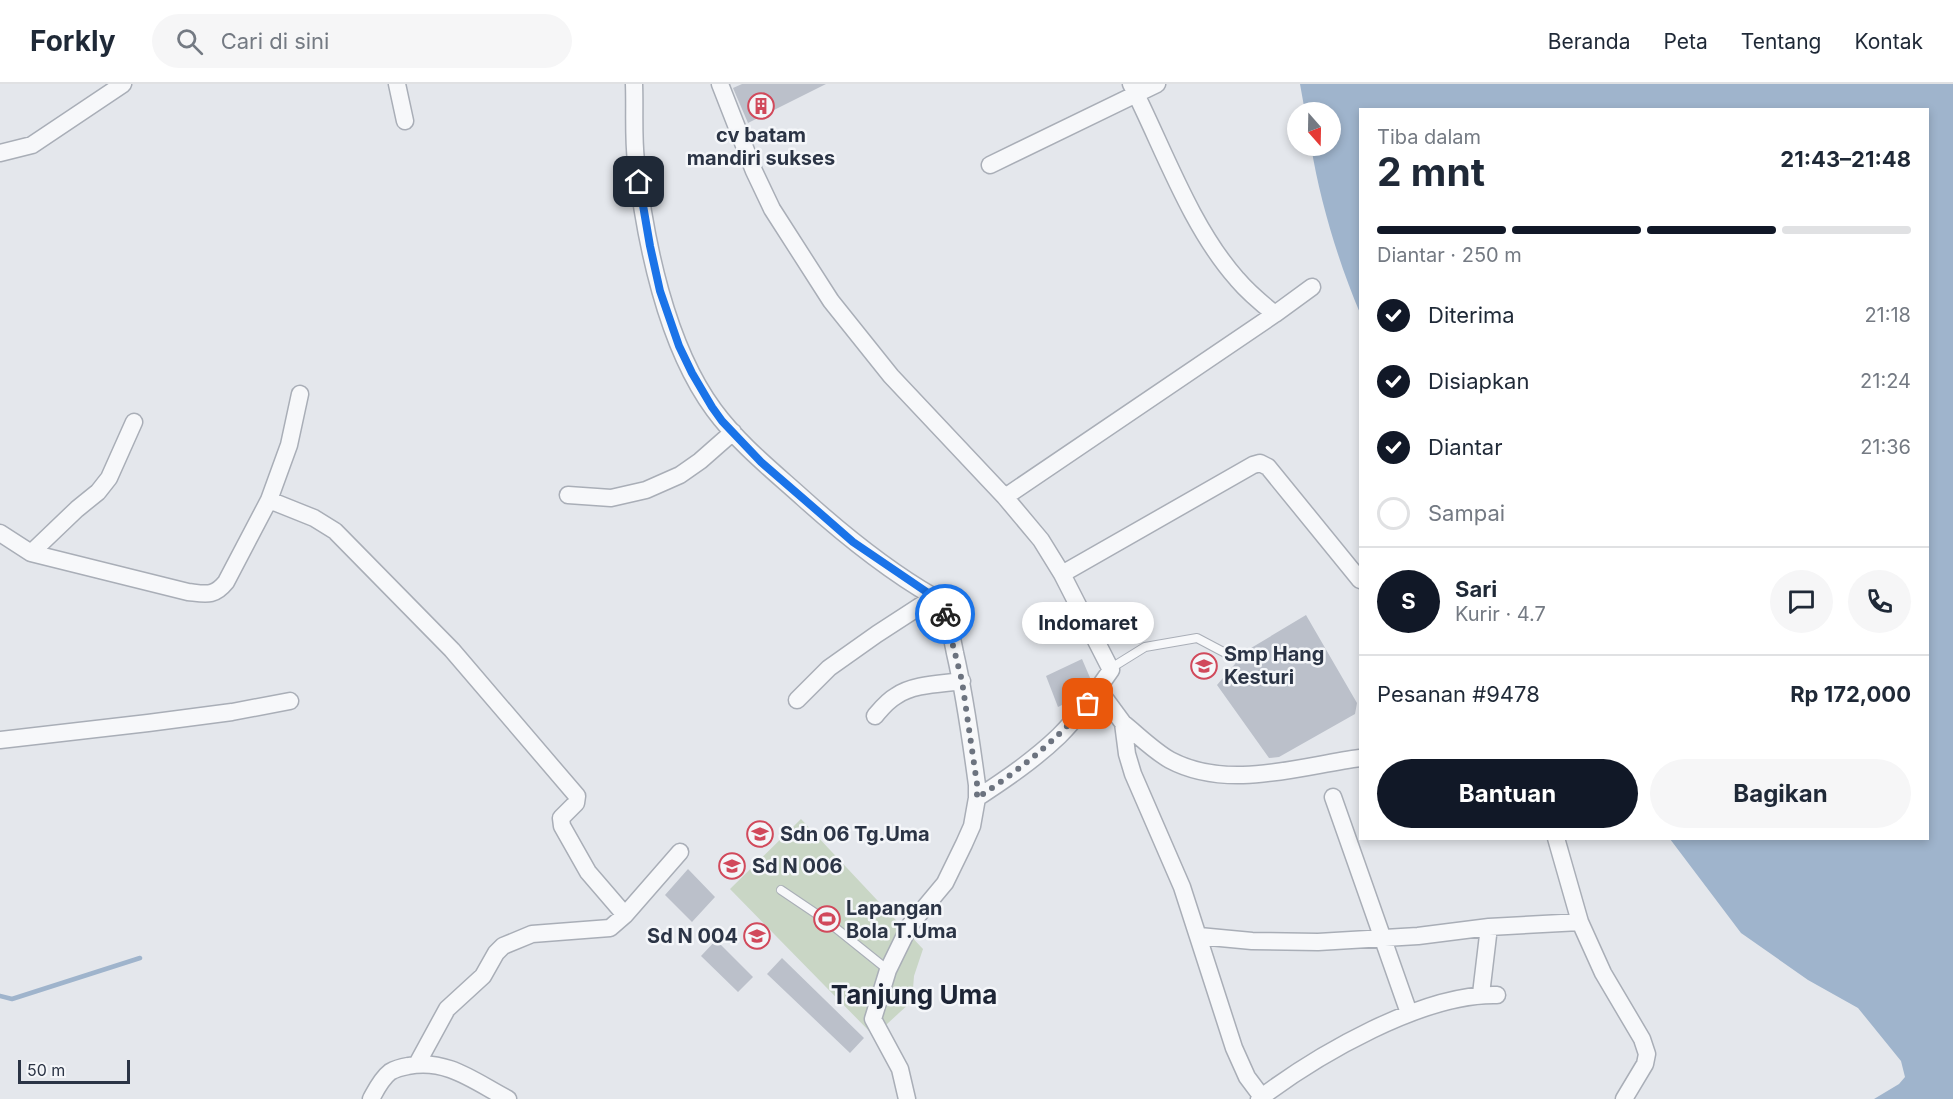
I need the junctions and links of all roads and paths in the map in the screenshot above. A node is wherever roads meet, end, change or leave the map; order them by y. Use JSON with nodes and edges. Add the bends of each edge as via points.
{"nodes":[{"id":1,"x":123,"y":84,"type":"edge"},
{"id":2,"x":397,"y":84,"type":"edge"},
{"id":3,"x":634,"y":84,"type":"edge"},
{"id":4,"x":720,"y":84,"type":"edge"},
{"id":5,"x":1157,"y":84,"type":"edge"},
{"id":6,"x":1134,"y":89,"type":"edge"},
{"id":7,"x":405,"y":121,"type":"dead end"},
{"id":8,"x":0,"y":153,"type":"edge"},
{"id":9,"x":990,"y":165,"type":"dead end"},
{"id":10,"x":1312,"y":287,"type":"dead end"},
{"id":11,"x":1275,"y":314,"type":"junction"},
{"id":12,"x":300,"y":394,"type":"dead end"},
{"id":13,"x":134,"y":422,"type":"dead end"},
{"id":14,"x":733,"y":432,"type":"junction"},
{"id":15,"x":568,"y":495,"type":"dead end"},
{"id":16,"x":1005,"y":497,"type":"junction"},
{"id":17,"x":269,"y":500,"type":"junction"},
{"id":18,"x":0,"y":533,"type":"edge"},
{"id":19,"x":31,"y":553,"type":"junction"},
{"id":20,"x":1062,"y":574,"type":"junction"},
{"id":21,"x":1359,"y":579,"type":"edge"},
{"id":22,"x":934,"y":597,"type":"junction"},
{"id":23,"x":1231,"y":656,"type":"dead end"},
{"id":24,"x":1111,"y":670,"type":"junction"},
{"id":25,"x":962,"y":681,"type":"junction"},
{"id":26,"x":1098,"y":689,"type":"junction"},
{"id":27,"x":797,"y":700,"type":"dead end"},
{"id":28,"x":290,"y":701,"type":"dead end"},
{"id":29,"x":875,"y":716,"type":"dead end"},
{"id":30,"x":1124,"y":723,"type":"junction"},
{"id":31,"x":0,"y":741,"type":"edge"},
{"id":32,"x":1359,"y":758,"type":"edge"},
{"id":33,"x":1333,"y":797,"type":"dead end"},
{"id":34,"x":977,"y":798,"type":"junction"},
{"id":35,"x":1557,"y":840,"type":"edge"},
{"id":36,"x":680,"y":852,"type":"dead end"},
{"id":37,"x":781,"y":890,"type":"dead end"},
{"id":38,"x":625,"y":915,"type":"junction"},
{"id":39,"x":1581,"y":922,"type":"junction"},
{"id":40,"x":1489,"y":927,"type":"junction"},
{"id":41,"x":1198,"y":936,"type":"junction"},
{"id":42,"x":1383,"y":937,"type":"junction"},
{"id":43,"x":888,"y":970,"type":"junction"},
{"id":44,"x":1409,"y":1013,"type":"junction"},
{"id":45,"x":417,"y":1064,"type":"junction"},
{"id":46,"x":1260,"y":1098,"type":"edge"},
{"id":47,"x":371,"y":1099,"type":"edge"},
{"id":48,"x":508,"y":1099,"type":"edge"},
{"id":49,"x":907,"y":1099,"type":"edge"},
{"id":50,"x":1624,"y":1099,"type":"edge"}],
"edges":[{"from":1,"to":8,"type":"street","via":[[32,145]]},
{"from":2,"to":7,"type":"street"},
{"from":3,"to":14,"type":"street","via":[[636,160],[660,291],[692,373]]},
{"from":4,"to":16,"type":"street","via":[[772,209],[831,301],[891,376]]},
{"from":5,"to":6,"type":"street"},
{"from":6,"to":9,"type":"street"},
{"from":6,"to":11,"type":"street","via":[[1195,218],[1214,249],[1236,279]]},
{"from":10,"to":11,"type":"street"},
{"from":11,"to":16,"type":"street"},
{"from":12,"to":17,"type":"street","via":[[289,445]]},
{"from":13,"to":19,"type":"street","via":[[109,478],[98,492]]},
{"from":14,"to":15,"type":"street","via":[[680,475],[646,490],[611,498]]},
{"from":14,"to":22,"type":"street","via":[[761,462],[853,542]]},
{"from":16,"to":20,"type":"street","via":[[1041,540]]},
{"from":17,"to":19,"type":"street","via":[[226,582],[215,593],[188,592]]},
{"from":17,"to":38,"type":"street","via":[[335,531],[452,650],[532,742],[578,796],[576,804],[561,818],[562,826],[588,872]]},
{"from":18,"to":19,"type":"street"},
{"from":20,"to":21,"type":"street","via":[[1260,463],[1268,467]]},
{"from":20,"to":24,"type":"street"},
{"from":22,"to":25,"type":"street","via":[[948,622]]},
{"from":22,"to":27,"type":"street","via":[[829,668]]},
{"from":23,"to":24,"type":"lane","via":[[1197,638],[1145,647]]},
{"from":24,"to":26,"type":"street"},
{"from":25,"to":29,"type":"street","via":[[909,690],[894,697]]},
{"from":25,"to":34,"type":"street"},
{"from":26,"to":30,"type":"street"},
{"from":26,"to":34,"type":"street","via":[[1060,735]]},
{"from":28,"to":31,"type":"street"},
{"from":30,"to":32,"type":"street","via":[[1167,759],[1210,774],[1249,775]]},
{"from":30,"to":41,"type":"street","via":[[1133,774],[1182,888]]},
{"from":33,"to":42,"type":"street"},
{"from":34,"to":43,"type":"street","via":[[972,826],[945,883],[910,925]]},
{"from":35,"to":39,"type":"street"},
{"from":36,"to":38,"type":"street"},
{"from":37,"to":43,"type":"lane"},
{"from":38,"to":45,"type":"street","via":[[610,928],[532,934],[503,946],[483,976],[447,1009]]},
{"from":39,"to":40,"type":"street"},
{"from":39,"to":50,"type":"street","via":[[1603,973],[1647,1054]]},
{"from":40,"to":42,"type":"street"},
{"from":40,"to":44,"type":"street","via":[[1489,995]]},
{"from":41,"to":42,"type":"street","via":[[1307,942]]},
{"from":41,"to":46,"type":"street","via":[[1234,1048]]},
{"from":42,"to":44,"type":"street"},
{"from":43,"to":49,"type":"street","via":[[873,1019],[900,1069]]},
{"from":44,"to":46,"type":"street","via":[[1316,1060]]},
{"from":45,"to":47,"type":"street","via":[[391,1071]]},
{"from":45,"to":48,"type":"street","via":[[444,1066]]}]}
